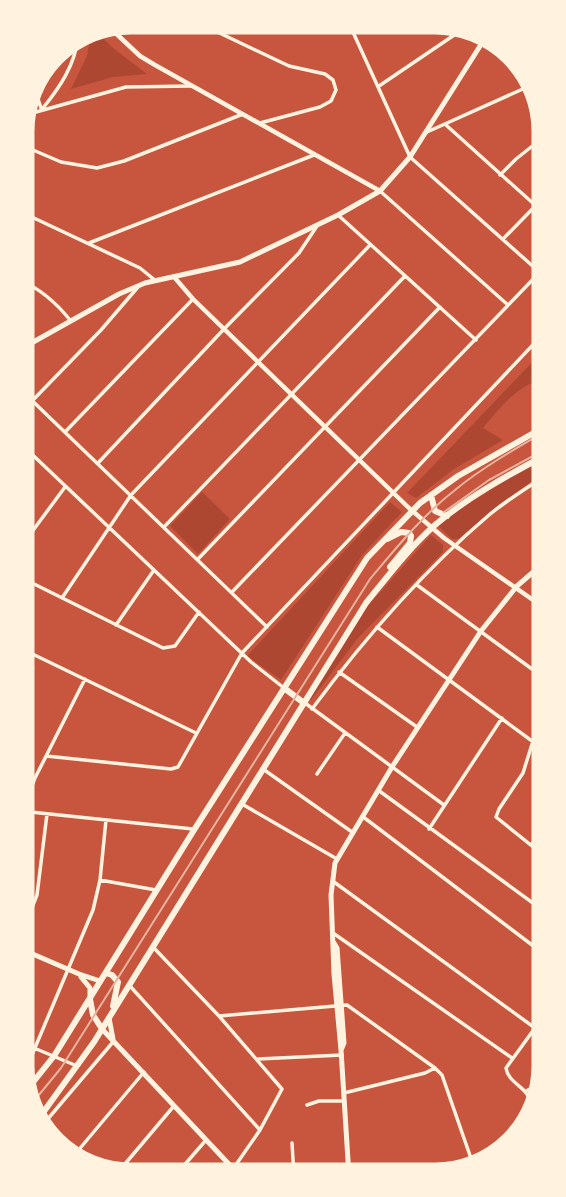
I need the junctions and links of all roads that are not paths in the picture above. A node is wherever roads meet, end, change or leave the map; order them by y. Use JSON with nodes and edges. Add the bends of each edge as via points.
{"nodes":[{"id":1,"x":213,"y":30,"type":"edge"},
{"id":2,"x":352,"y":30,"type":"edge"},
{"id":3,"x":358,"y":30,"type":"edge"},
{"id":4,"x":114,"y":33,"type":"edge"},
{"id":5,"x":354,"y":33,"type":"junction"},
{"id":6,"x":458,"y":33,"type":"edge"},
{"id":7,"x":482,"y":42,"type":"edge"},
{"id":8,"x":75,"y":46,"type":"edge"},
{"id":9,"x":191,"y":86,"type":"junction"},
{"id":10,"x":379,"y":86,"type":"junction"},
{"id":11,"x":527,"y":87,"type":"edge"},
{"id":12,"x":37,"y":95,"type":"edge"},
{"id":13,"x":41,"y":110,"type":"junction"},
{"id":14,"x":32,"y":113,"type":"edge"},
{"id":15,"x":243,"y":114,"type":"junction"},
{"id":16,"x":260,"y":123,"type":"junction"},
{"id":17,"x":446,"y":125,"type":"junction"},
{"id":18,"x":427,"y":133,"type":"junction"},
{"id":19,"x":536,"y":143,"type":"edge"},
{"id":20,"x":30,"y":149,"type":"edge"},
{"id":21,"x":316,"y":154,"type":"junction"},
{"id":22,"x":410,"y":158,"type":"junction"},
{"id":23,"x":500,"y":175,"type":"junction"},
{"id":24,"x":380,"y":191,"type":"junction"},
{"id":25,"x":535,"y":205,"type":"joint"},
{"id":26,"x":338,"y":215,"type":"junction"},
{"id":27,"x":30,"y":216,"type":"edge"},
{"id":28,"x":319,"y":224,"type":"junction"},
{"id":29,"x":503,"y":239,"type":"junction"},
{"id":30,"x":89,"y":243,"type":"junction"},
{"id":31,"x":370,"y":244,"type":"junction"},
{"id":32,"x":536,"y":268,"type":"edge"},
{"id":33,"x":405,"y":276,"type":"junction"},
{"id":34,"x":536,"y":276,"type":"edge"},
{"id":35,"x":175,"y":278,"type":"junction"},
{"id":36,"x":156,"y":281,"type":"junction"},
{"id":37,"x":30,"y":284,"type":"edge"},
{"id":38,"x":139,"y":286,"type":"junction"},
{"id":39,"x":193,"y":299,"type":"junction"},
{"id":40,"x":508,"y":306,"type":"junction"},
{"id":41,"x":440,"y":307,"type":"junction"},
{"id":42,"x":70,"y":320,"type":"junction"},
{"id":43,"x":224,"y":328,"type":"junction"},
{"id":44,"x":476,"y":340,"type":"junction"},
{"id":45,"x":536,"y":342,"type":"edge"},
{"id":46,"x":30,"y":344,"type":"edge"},
{"id":47,"x":258,"y":362,"type":"junction"},
{"id":48,"x":291,"y":394,"type":"junction"},
{"id":49,"x":30,"y":398,"type":"edge"},
{"id":50,"x":33,"y":401,"type":"junction"},
{"id":51,"x":325,"y":426,"type":"junction"},
{"id":52,"x":65,"y":432,"type":"junction"},
{"id":53,"x":536,"y":432,"type":"edge"},
{"id":54,"x":30,"y":453,"type":"edge"},
{"id":55,"x":359,"y":460,"type":"junction"},
{"id":56,"x":536,"y":460,"type":"edge"},
{"id":57,"x":98,"y":463,"type":"junction"},
{"id":58,"x":536,"y":482,"type":"edge"},
{"id":59,"x":65,"y":487,"type":"junction"},
{"id":60,"x":394,"y":492,"type":"junction"},
{"id":61,"x":131,"y":495,"type":"junction"},
{"id":62,"x":431,"y":495,"type":"junction"},
{"id":63,"x":412,"y":510,"type":"junction"},
{"id":64,"x":447,"y":516,"type":"junction"},
{"id":65,"x":164,"y":527,"type":"junction"},
{"id":66,"x":109,"y":528,"type":"junction"},
{"id":67,"x":432,"y":528,"type":"junction"},
{"id":68,"x":30,"y":534,"type":"edge"},
{"id":69,"x":379,"y":543,"type":"junction"},
{"id":70,"x":456,"y":546,"type":"junction"},
{"id":71,"x":198,"y":559,"type":"junction"},
{"id":72,"x":154,"y":570,"type":"junction"},
{"id":73,"x":536,"y":570,"type":"edge"},
{"id":74,"x":30,"y":582,"type":"edge"},
{"id":75,"x":417,"y":585,"type":"junction"},
{"id":76,"x":517,"y":586,"type":"junction"},
{"id":77,"x":232,"y":592,"type":"junction"},
{"id":78,"x":62,"y":598,"type":"junction"},
{"id":79,"x":536,"y":601,"type":"edge"},
{"id":80,"x":366,"y":603,"type":"junction"},
{"id":81,"x":198,"y":612,"type":"junction"},
{"id":82,"x":116,"y":625,"type":"junction"},
{"id":83,"x":376,"y":626,"type":"junction"},
{"id":84,"x":267,"y":627,"type":"junction"},
{"id":85,"x":481,"y":631,"type":"junction"},
{"id":86,"x":32,"y":653,"type":"joint"},
{"id":87,"x":242,"y":653,"type":"junction"},
{"id":88,"x":30,"y":657,"type":"edge"},
{"id":89,"x":339,"y":672,"type":"junction"},
{"id":90,"x":536,"y":672,"type":"edge"},
{"id":91,"x":85,"y":679,"type":"junction"},
{"id":92,"x":449,"y":679,"type":"junction"},
{"id":93,"x":284,"y":688,"type":"junction"},
{"id":94,"x":293,"y":695,"type":"junction"},
{"id":95,"x":309,"y":696,"type":"junction"},
{"id":96,"x":304,"y":703,"type":"junction"},
{"id":97,"x":312,"y":709,"type":"junction"},
{"id":98,"x":502,"y":718,"type":"junction"},
{"id":99,"x":417,"y":727,"type":"junction"},
{"id":100,"x":196,"y":733,"type":"junction"},
{"id":101,"x":345,"y":733,"type":"junction"},
{"id":102,"x":533,"y":741,"type":"junction"},
{"id":103,"x":536,"y":743,"type":"edge"},
{"id":104,"x":46,"y":756,"type":"junction"},
{"id":105,"x":392,"y":767,"type":"junction"},
{"id":106,"x":263,"y":769,"type":"junction"},
{"id":107,"x":317,"y":774,"type":"dead end"},
{"id":108,"x":378,"y":790,"type":"junction"},
{"id":109,"x":30,"y":792,"type":"edge"},
{"id":110,"x":242,"y":804,"type":"junction"},
{"id":111,"x":444,"y":805,"type":"junction"},
{"id":112,"x":30,"y":812,"type":"edge"},
{"id":113,"x":47,"y":814,"type":"junction"},
{"id":114,"x":362,"y":816,"type":"junction"},
{"id":115,"x":106,"y":821,"type":"junction"},
{"id":116,"x":429,"y":829,"type":"junction"},
{"id":117,"x":194,"y":830,"type":"junction"},
{"id":118,"x":352,"y":832,"type":"junction"},
{"id":119,"x":536,"y":839,"type":"edge"},
{"id":120,"x":531,"y":845,"type":"junction"},
{"id":121,"x":536,"y":849,"type":"edge"},
{"id":122,"x":337,"y":859,"type":"junction"},
{"id":123,"x":100,"y":880,"type":"junction"},
{"id":124,"x":332,"y":880,"type":"junction"},
{"id":125,"x":156,"y":890,"type":"junction"},
{"id":126,"x":536,"y":905,"type":"edge"},
{"id":127,"x":30,"y":912,"type":"edge"},
{"id":128,"x":332,"y":933,"type":"junction"},
{"id":129,"x":153,"y":947,"type":"junction"},
{"id":130,"x":536,"y":948,"type":"edge"},
{"id":131,"x":30,"y":953,"type":"edge"},
{"id":132,"x":67,"y":969,"type":"junction"},
{"id":133,"x":106,"y":972,"type":"junction"},
{"id":134,"x":79,"y":974,"type":"junction"},
{"id":135,"x":100,"y":981,"type":"junction"},
{"id":136,"x":128,"y":985,"type":"junction"},
{"id":137,"x":90,"y":998,"type":"junction"},
{"id":138,"x":339,"y":1007,"type":"junction"},
{"id":139,"x":111,"y":1014,"type":"junction"},
{"id":140,"x":219,"y":1016,"type":"junction"},
{"id":141,"x":535,"y":1028,"type":"joint"},
{"id":142,"x":102,"y":1029,"type":"junction"},
{"id":143,"x":114,"y":1040,"type":"junction"},
{"id":144,"x":34,"y":1048,"type":"junction"},
{"id":145,"x":342,"y":1053,"type":"junction"},
{"id":146,"x":54,"y":1056,"type":"junction"},
{"id":147,"x":30,"y":1058,"type":"edge"},
{"id":148,"x":512,"y":1058,"type":"junction"},
{"id":149,"x":258,"y":1059,"type":"junction"},
{"id":150,"x":78,"y":1067,"type":"junction"},
{"id":151,"x":435,"y":1068,"type":"junction"},
{"id":152,"x":144,"y":1072,"type":"junction"},
{"id":153,"x":32,"y":1084,"type":"edge"},
{"id":154,"x":534,"y":1087,"type":"edge"},
{"id":155,"x":526,"y":1091,"type":"junction"},
{"id":156,"x":344,"y":1093,"type":"junction"},
{"id":157,"x":344,"y":1101,"type":"junction"},
{"id":158,"x":530,"y":1102,"type":"edge"},
{"id":159,"x":174,"y":1105,"type":"junction"},
{"id":160,"x":307,"y":1105,"type":"dead end"},
{"id":161,"x":42,"y":1115,"type":"edge"},
{"id":162,"x":46,"y":1121,"type":"edge"},
{"id":163,"x":260,"y":1130,"type":"junction"},
{"id":164,"x":206,"y":1140,"type":"junction"},
{"id":165,"x":292,"y":1143,"type":"dead end"},
{"id":166,"x":77,"y":1152,"type":"edge"},
{"id":167,"x":472,"y":1161,"type":"edge"},
{"id":168,"x":123,"y":1166,"type":"edge"},
{"id":169,"x":183,"y":1167,"type":"edge"},
{"id":170,"x":231,"y":1167,"type":"edge"},
{"id":171,"x":234,"y":1167,"type":"edge"},
{"id":172,"x":293,"y":1167,"type":"edge"},
{"id":173,"x":348,"y":1167,"type":"edge"}],
"edges":[{"from":1,"to":16,"type":"street","via":[[289,66],[333,80],[336,90],[331,101]]},
{"from":2,"to":5,"type":"street"},
{"from":3,"to":5,"type":"street"},
{"from":4,"to":9,"type":"street"},
{"from":5,"to":10,"type":"street"},
{"from":6,"to":10,"type":"street"},
{"from":7,"to":18,"type":"main road"},
{"from":8,"to":13,"type":"street","via":[[69,70]]},
{"from":9,"to":13,"type":"street","via":[[126,86]]},
{"from":9,"to":15,"type":"street"},
{"from":10,"to":22,"type":"street"},
{"from":11,"to":17,"type":"street"},
{"from":12,"to":13,"type":"street"},
{"from":13,"to":14,"type":"street"},
{"from":15,"to":16,"type":"street"},
{"from":15,"to":20,"type":"street","via":[[97,168],[61,162]]},
{"from":16,"to":21,"type":"street"},
{"from":17,"to":18,"type":"street"},
{"from":17,"to":23,"type":"street"},
{"from":18,"to":22,"type":"main road"},
{"from":19,"to":23,"type":"street"},
{"from":21,"to":24,"type":"street"},
{"from":21,"to":30,"type":"street"},
{"from":22,"to":24,"type":"main road"},
{"from":22,"to":29,"type":"street"},
{"from":23,"to":25,"type":"street"},
{"from":24,"to":26,"type":"main road"},
{"from":24,"to":40,"type":"street"},
{"from":25,"to":29,"type":"street"},
{"from":26,"to":28,"type":"main road"},
{"from":26,"to":31,"type":"street"},
{"from":27,"to":30,"type":"street"},
{"from":28,"to":35,"type":"main road","via":[[240,261]]},
{"from":28,"to":43,"type":"street","via":[[299,253]]},
{"from":29,"to":32,"type":"street"},
{"from":30,"to":36,"type":"street","via":[[146,271]]},
{"from":31,"to":33,"type":"street"},
{"from":31,"to":47,"type":"street"},
{"from":33,"to":41,"type":"street"},
{"from":33,"to":48,"type":"street"},
{"from":34,"to":40,"type":"street"},
{"from":35,"to":36,"type":"main road"},
{"from":35,"to":39,"type":"street"},
{"from":36,"to":38,"type":"main road"},
{"from":37,"to":42,"type":"street"},
{"from":38,"to":42,"type":"main road"},
{"from":38,"to":50,"type":"street"},
{"from":39,"to":43,"type":"street"},
{"from":39,"to":52,"type":"street"},
{"from":40,"to":44,"type":"street"},
{"from":41,"to":44,"type":"street"},
{"from":41,"to":51,"type":"street"},
{"from":42,"to":46,"type":"main road"},
{"from":43,"to":47,"type":"street"},
{"from":43,"to":57,"type":"street"},
{"from":44,"to":55,"type":"street"},
{"from":45,"to":60,"type":"street"},
{"from":47,"to":48,"type":"street"},
{"from":47,"to":61,"type":"street"},
{"from":48,"to":51,"type":"street"},
{"from":48,"to":65,"type":"street"},
{"from":49,"to":50,"type":"street"},
{"from":50,"to":52,"type":"street"},
{"from":51,"to":55,"type":"street"},
{"from":51,"to":71,"type":"street"},
{"from":52,"to":57,"type":"street"},
{"from":53,"to":62,"type":"main road"},
{"from":54,"to":59,"type":"street"},
{"from":55,"to":60,"type":"street"},
{"from":55,"to":77,"type":"street"},
{"from":56,"to":64,"type":"main road"},
{"from":57,"to":61,"type":"street"},
{"from":58,"to":70,"type":"street"},
{"from":59,"to":66,"type":"street"},
{"from":59,"to":68,"type":"street"},
{"from":60,"to":63,"type":"street"},
{"from":60,"to":84,"type":"street"},
{"from":61,"to":65,"type":"street"},
{"from":61,"to":66,"type":"street"},
{"from":62,"to":63,"type":"main road"},
{"from":62,"to":64,"type":"main road","via":[[435,511]]},
{"from":63,"to":67,"type":"street"},
{"from":63,"to":69,"type":"main road"},
{"from":64,"to":67,"type":"main road"},
{"from":65,"to":71,"type":"street"},
{"from":66,"to":72,"type":"street"},
{"from":66,"to":78,"type":"street"},
{"from":67,"to":70,"type":"street"},
{"from":67,"to":80,"type":"main road"},
{"from":69,"to":80,"type":"main road","via":[[401,531],[411,536]]},
{"from":69,"to":93,"type":"main road"},
{"from":70,"to":75,"type":"street"},
{"from":70,"to":76,"type":"street"},
{"from":71,"to":77,"type":"street"},
{"from":72,"to":81,"type":"street"},
{"from":72,"to":82,"type":"street"},
{"from":73,"to":76,"type":"main road"},
{"from":74,"to":78,"type":"street"},
{"from":75,"to":83,"type":"street"},
{"from":75,"to":85,"type":"street"},
{"from":76,"to":79,"type":"street"},
{"from":76,"to":85,"type":"main road"},
{"from":77,"to":84,"type":"street"},
{"from":78,"to":82,"type":"street"},
{"from":80,"to":95,"type":"main road"},
{"from":81,"to":82,"type":"street","via":[[169,649]]},
{"from":81,"to":87,"type":"street"},
{"from":83,"to":89,"type":"street"},
{"from":83,"to":92,"type":"street"},
{"from":84,"to":87,"type":"street"},
{"from":85,"to":90,"type":"street"},
{"from":85,"to":92,"type":"main road"},
{"from":86,"to":88,"type":"street"},
{"from":86,"to":91,"type":"street"},
{"from":87,"to":93,"type":"street"},
{"from":87,"to":100,"type":"street"},
{"from":89,"to":97,"type":"street"},
{"from":89,"to":99,"type":"street"},
{"from":91,"to":100,"type":"street"},
{"from":91,"to":104,"type":"street"},
{"from":92,"to":98,"type":"street"},
{"from":92,"to":99,"type":"main road"},
{"from":93,"to":94,"type":"main road"},
{"from":93,"to":117,"type":"main road"},
{"from":94,"to":95,"type":"main road"},
{"from":94,"to":96,"type":"main road"},
{"from":95,"to":96,"type":"main road"},
{"from":96,"to":97,"type":"street"},
{"from":96,"to":106,"type":"main road"},
{"from":97,"to":101,"type":"street"},
{"from":98,"to":102,"type":"street"},
{"from":98,"to":111,"type":"street"},
{"from":99,"to":105,"type":"main road"},
{"from":100,"to":104,"type":"street","via":[[178,766],[171,769]]},
{"from":101,"to":105,"type":"street"},
{"from":101,"to":107,"type":"street"},
{"from":102,"to":103,"type":"street"},
{"from":102,"to":120,"type":"street","via":[[523,773],[496,815]]},
{"from":104,"to":109,"type":"street"},
{"from":105,"to":108,"type":"main road"},
{"from":105,"to":111,"type":"street"},
{"from":106,"to":110,"type":"main road"},
{"from":106,"to":118,"type":"street"},
{"from":108,"to":114,"type":"main road"},
{"from":108,"to":116,"type":"street"},
{"from":110,"to":122,"type":"street"},
{"from":110,"to":129,"type":"main road"},
{"from":111,"to":116,"type":"street"},
{"from":112,"to":113,"type":"street"},
{"from":113,"to":115,"type":"street"},
{"from":113,"to":127,"type":"street","via":[[37,895]]},
{"from":114,"to":118,"type":"main road"},
{"from":114,"to":130,"type":"street"},
{"from":115,"to":117,"type":"street"},
{"from":115,"to":123,"type":"street"},
{"from":116,"to":126,"type":"street"},
{"from":117,"to":125,"type":"main road"},
{"from":118,"to":122,"type":"main road"},
{"from":119,"to":120,"type":"street"},
{"from":120,"to":121,"type":"street"},
{"from":122,"to":124,"type":"main road"},
{"from":123,"to":125,"type":"street"},
{"from":123,"to":132,"type":"street","via":[[93,910]]},
{"from":124,"to":128,"type":"main road"},
{"from":124,"to":141,"type":"street"},
{"from":125,"to":133,"type":"main road"},
{"from":128,"to":138,"type":"main road","via":[[337,948]]},
{"from":128,"to":148,"type":"street"},
{"from":129,"to":136,"type":"main road"},
{"from":129,"to":140,"type":"street"},
{"from":131,"to":132,"type":"main road"},
{"from":132,"to":134,"type":"main road"},
{"from":132,"to":144,"type":"street"},
{"from":133,"to":135,"type":"main road"},
{"from":133,"to":139,"type":"main road","via":[[118,982]]},
{"from":134,"to":135,"type":"main road"},
{"from":134,"to":137,"type":"main road","via":[[89,986]]},
{"from":135,"to":137,"type":"main road"},
{"from":136,"to":139,"type":"main road"},
{"from":136,"to":163,"type":"street"},
{"from":137,"to":142,"type":"main road"},
{"from":137,"to":146,"type":"main road"},
{"from":138,"to":140,"type":"street"},
{"from":138,"to":145,"type":"main road"},
{"from":138,"to":151,"type":"street","via":[[347,1005]]},
{"from":139,"to":142,"type":"main road"},
{"from":139,"to":143,"type":"main road"},
{"from":140,"to":149,"type":"street"},
{"from":141,"to":148,"type":"street"},
{"from":142,"to":143,"type":"main road"},
{"from":142,"to":150,"type":"main road"},
{"from":143,"to":152,"type":"main road"},
{"from":143,"to":162,"type":"street"},
{"from":144,"to":146,"type":"street"},
{"from":144,"to":147,"type":"street"},
{"from":145,"to":149,"type":"street"},
{"from":145,"to":156,"type":"main road"},
{"from":146,"to":150,"type":"street"},
{"from":146,"to":153,"type":"main road"},
{"from":148,"to":155,"type":"street","via":[[507,1073]]},
{"from":149,"to":163,"type":"street","via":[[282,1089]]},
{"from":150,"to":161,"type":"main road"},
{"from":151,"to":156,"type":"street"},
{"from":151,"to":167,"type":"street","via":[[444,1079]]},
{"from":152,"to":159,"type":"main road"},
{"from":152,"to":166,"type":"street"},
{"from":154,"to":155,"type":"street"},
{"from":155,"to":158,"type":"street"},
{"from":156,"to":157,"type":"main road"},
{"from":157,"to":160,"type":"street"},
{"from":157,"to":173,"type":"main road"},
{"from":159,"to":164,"type":"main road"},
{"from":159,"to":168,"type":"street"},
{"from":163,"to":171,"type":"street"},
{"from":164,"to":169,"type":"street"},
{"from":164,"to":170,"type":"main road"},
{"from":165,"to":172,"type":"street"}]}
